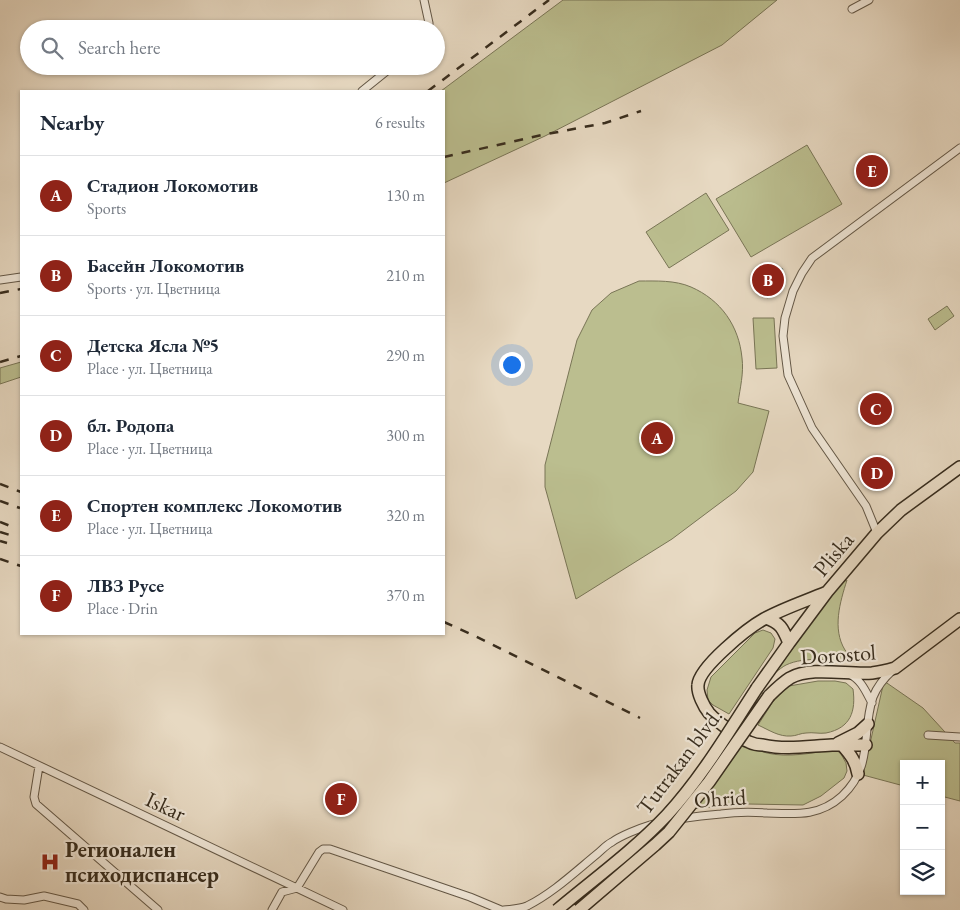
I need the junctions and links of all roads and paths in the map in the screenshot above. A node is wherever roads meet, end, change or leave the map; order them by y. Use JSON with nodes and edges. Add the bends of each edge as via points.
{"nodes":[{"id":1,"x":424,"y":0,"type":"edge"},
{"id":2,"x":869,"y":0,"type":"edge"},
{"id":3,"x":852,"y":9,"type":"dead end"},
{"id":4,"x":428,"y":20,"type":"edge"},
{"id":5,"x":382,"y":75,"type":"edge"},
{"id":6,"x":363,"y":90,"type":"edge"},
{"id":7,"x":960,"y":148,"type":"edge"},
{"id":8,"x":20,"y":277,"type":"edge"},
{"id":9,"x":0,"y":280,"type":"edge"},
{"id":10,"x":960,"y":468,"type":"edge"},
{"id":11,"x":877,"y":533,"type":"junction"},
{"id":12,"x":827,"y":592,"type":"junction"},
{"id":13,"x":766,"y":618,"type":"junction"},
{"id":14,"x":960,"y":619,"type":"edge"},
{"id":15,"x":789,"y":643,"type":"junction"},
{"id":16,"x":895,"y":668,"type":"junction"},
{"id":17,"x":846,"y":672,"type":"junction"},
{"id":18,"x":757,"y":688,"type":"joint"},
{"id":19,"x":769,"y":696,"type":"joint"},
{"id":20,"x":872,"y":703,"type":"junction"},
{"id":21,"x":868,"y":724,"type":"junction"},
{"id":22,"x":928,"y":735,"type":"dead end"},
{"id":23,"x":960,"y":737,"type":"edge"},
{"id":24,"x":837,"y":745,"type":"junction"},
{"id":25,"x":866,"y":745,"type":"junction"},
{"id":26,"x":0,"y":747,"type":"edge"},
{"id":27,"x":39,"y":766,"type":"junction"},
{"id":28,"x":858,"y":774,"type":"junction"},
{"id":29,"x":297,"y":888,"type":"junction"},
{"id":30,"x":0,"y":897,"type":"edge"},
{"id":31,"x":84,"y":910,"type":"edge"},
{"id":32,"x":158,"y":910,"type":"edge"},
{"id":33,"x":272,"y":910,"type":"edge"},
{"id":34,"x":343,"y":910,"type":"edge"},
{"id":35,"x":501,"y":910,"type":"edge"},
{"id":36,"x":504,"y":910,"type":"edge"},
{"id":37,"x":557,"y":910,"type":"edge"},
{"id":38,"x":579,"y":910,"type":"edge"}],
"edges":[{"from":1,"to":4,"type":"street"},
{"from":2,"to":3,"type":"street"},
{"from":5,"to":6,"type":"street"},
{"from":7,"to":11,"type":"street","via":[[812,258],[793,291],[785,318],[782,336],[788,375],[812,428],[866,506]]},
{"from":8,"to":9,"type":"street"},
{"from":10,"to":11,"type":"main road","name":"Pliska","via":[[902,510]]},
{"from":11,"to":12,"type":"main road","name":"Pliska"},
{"from":12,"to":13,"type":"main road"},
{"from":12,"to":15,"type":"main road","name":"Pliska"},
{"from":13,"to":15,"type":"main road","via":[[780,626]]},
{"from":13,"to":24,"type":"main road","via":[[739,636],[702,674],[698,685],[705,708],[748,742],[780,748]]},
{"from":14,"to":16,"type":"main road","name":"Dorostol"},
{"from":15,"to":18,"type":"main road","name":"Pliska"},
{"from":16,"to":17,"type":"main road","name":"Dorostol","via":[[870,673]]},
{"from":16,"to":20,"type":"street","name":"Ohrid","via":[[880,684]]},
{"from":17,"to":19,"type":"main road","name":"Dorostol","via":[[814,672],[791,677]]},
{"from":17,"to":20,"type":"street","via":[[863,686]]},
{"from":18,"to":37,"type":"main road","name":"Tutrakan blvd.","bridge":true,"via":[[700,773],[667,815]]},
{"from":19,"to":38,"type":"main road","name":"Tutrakan blvd.","bridge":true,"via":[[709,782],[669,832]]},
{"from":20,"to":21,"type":"street","name":"Ohrid"},
{"from":21,"to":24,"type":"main road"},
{"from":21,"to":25,"type":"street","name":"Ohrid"},
{"from":22,"to":23,"type":"street"},
{"from":24,"to":25,"type":"main road"},
{"from":24,"to":28,"type":"main road","via":[[854,760]]},
{"from":25,"to":28,"type":"street","name":"Ohrid"},
{"from":26,"to":27,"type":"street","name":"Iskar"},
{"from":27,"to":29,"type":"street","name":"Iskar"},
{"from":27,"to":32,"type":"street","via":[[34,797],[36,804]]},
{"from":28,"to":36,"type":"street","name":"Ohrid","via":[[841,797],[812,812],[722,814],[647,826],[612,841],[525,907]]},
{"from":29,"to":33,"type":"street","via":[[282,892]]},
{"from":29,"to":34,"type":"street","name":"Iskar"},
{"from":29,"to":35,"type":"street","via":[[319,852],[330,849]]},
{"from":30,"to":31,"type":"street","via":[[24,900],[44,896],[78,904]]}]}
